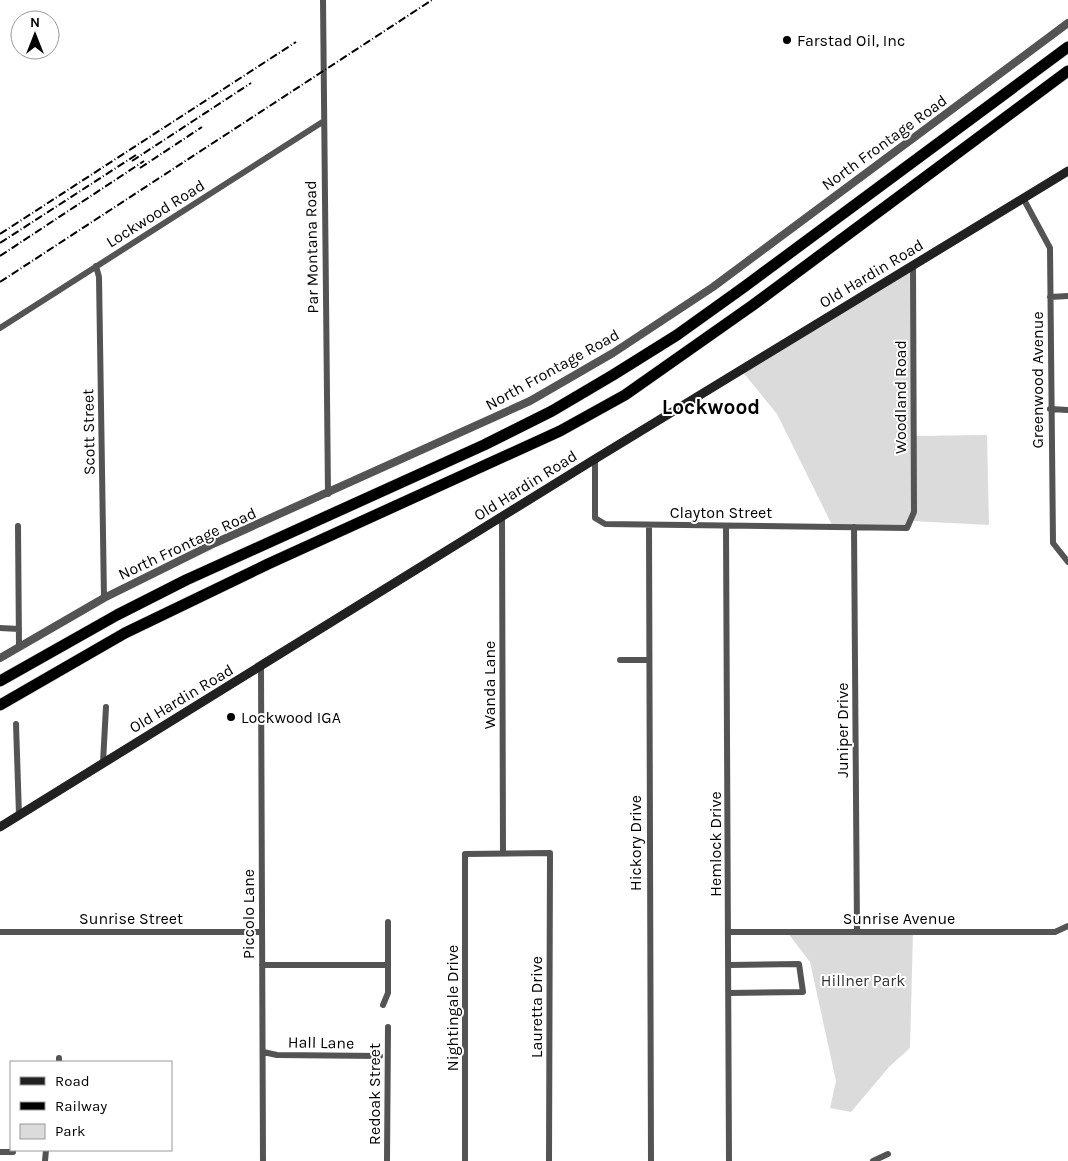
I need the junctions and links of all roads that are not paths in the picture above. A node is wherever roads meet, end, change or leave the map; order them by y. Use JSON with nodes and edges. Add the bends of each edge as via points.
{"nodes":[{"id":1,"x":323,"y":0,"type":"edge"},
{"id":2,"x":1068,"y":22,"type":"edge"},
{"id":3,"x":1068,"y":46,"type":"edge"},
{"id":4,"x":1068,"y":71,"type":"edge"},
{"id":5,"x":324,"y":122,"type":"junction"},
{"id":6,"x":1068,"y":171,"type":"edge"},
{"id":7,"x":1023,"y":198,"type":"junction"},
{"id":8,"x":913,"y":265,"type":"junction"},
{"id":9,"x":96,"y":266,"type":"junction"},
{"id":10,"x":1068,"y":296,"type":"edge"},
{"id":11,"x":1050,"y":297,"type":"junction"},
{"id":12,"x":0,"y":328,"type":"edge"},
{"id":13,"x":1050,"y":409,"type":"junction"},
{"id":14,"x":1068,"y":410,"type":"edge"},
{"id":15,"x":595,"y":459,"type":"junction"},
{"id":16,"x":328,"y":494,"type":"junction"},
{"id":17,"x":502,"y":516,"type":"junction"},
{"id":18,"x":18,"y":526,"type":"dead end"},
{"id":19,"x":649,"y":526,"type":"junction"},
{"id":20,"x":726,"y":526,"type":"junction"},
{"id":21,"x":854,"y":527,"type":"junction"},
{"id":22,"x":907,"y":528,"type":"joint"},
{"id":23,"x":1068,"y":562,"type":"edge"},
{"id":24,"x":104,"y":598,"type":"junction"},
{"id":25,"x":0,"y":628,"type":"edge"},
{"id":26,"x":19,"y":629,"type":"junction"},
{"id":27,"x":19,"y":647,"type":"junction"},
{"id":28,"x":0,"y":658,"type":"edge"},
{"id":29,"x":620,"y":660,"type":"dead end"},
{"id":30,"x":649,"y":660,"type":"junction"},
{"id":31,"x":261,"y":667,"type":"junction"},
{"id":32,"x":0,"y":681,"type":"edge"},
{"id":33,"x":0,"y":705,"type":"edge"},
{"id":34,"x":106,"y":707,"type":"dead end"},
{"id":35,"x":16,"y":724,"type":"dead end"},
{"id":36,"x":103,"y":762,"type":"junction"},
{"id":37,"x":19,"y":815,"type":"junction"},
{"id":38,"x":0,"y":827,"type":"edge"},
{"id":39,"x":503,"y":853,"type":"junction"},
{"id":40,"x":388,"y":922,"type":"dead end"},
{"id":41,"x":1068,"y":926,"type":"edge"},
{"id":42,"x":0,"y":932,"type":"edge"},
{"id":43,"x":262,"y":932,"type":"junction"},
{"id":44,"x":729,"y":932,"type":"junction"},
{"id":45,"x":857,"y":932,"type":"junction"},
{"id":46,"x":388,"y":965,"type":"junction"},
{"id":47,"x":729,"y":965,"type":"junction"},
{"id":48,"x":262,"y":966,"type":"junction"},
{"id":49,"x":729,"y":993,"type":"junction"},
{"id":50,"x":383,"y":1005,"type":"dead end"},
{"id":51,"x":388,"y":1027,"type":"dead end"},
{"id":52,"x":263,"y":1052,"type":"junction"},
{"id":53,"x":380,"y":1056,"type":"dead end"},
{"id":54,"x":0,"y":1152,"type":"edge"},
{"id":55,"x":13,"y":1152,"type":"dead end"},
{"id":56,"x":888,"y":1154,"type":"dead end"},
{"id":57,"x":263,"y":1161,"type":"edge"},
{"id":58,"x":387,"y":1161,"type":"edge"},
{"id":59,"x":465,"y":1161,"type":"edge"},
{"id":60,"x":549,"y":1161,"type":"edge"},
{"id":61,"x":650,"y":1161,"type":"edge"},
{"id":62,"x":730,"y":1161,"type":"edge"},
{"id":63,"x":873,"y":1161,"type":"edge"}],
"edges":[{"from":1,"to":5,"type":"street","name":"Par Montana Road"},
{"from":2,"to":16,"type":"street","name":"North Frontage Road","via":[[713,287],[612,353],[530,401]]},
{"from":3,"to":32,"type":"highway","via":[[744,287],[613,375],[552,411],[484,445],[186,580]]},
{"from":4,"to":33,"type":"highway","via":[[753,305],[625,395],[552,435],[151,620]]},
{"from":5,"to":9,"type":"street","name":"Lockwood Road"},
{"from":5,"to":16,"type":"street","name":"Par Montana Road"},
{"from":6,"to":7,"type":"main road","name":"Old Hardin Road"},
{"from":7,"to":8,"type":"main road","name":"Old Hardin Road"},
{"from":7,"to":11,"type":"street","name":"Greenwood Avenue","via":[[1050,248]]},
{"from":8,"to":15,"type":"main road","name":"Old Hardin Road"},
{"from":8,"to":22,"type":"street","name":"Woodland Road","via":[[914,512]]},
{"from":9,"to":12,"type":"street","name":"Lockwood Road"},
{"from":9,"to":24,"type":"street","name":"Scott Street","via":[[99,277]]},
{"from":10,"to":11,"type":"street"},
{"from":11,"to":13,"type":"street","name":"Greenwood Avenue"},
{"from":13,"to":14,"type":"street"},
{"from":13,"to":23,"type":"street","name":"Greenwood Avenue","via":[[1053,543]]},
{"from":15,"to":17,"type":"main road","name":"Old Hardin Road"},
{"from":15,"to":19,"type":"street","name":"Clayton Street","via":[[595,518],[605,524]]},
{"from":16,"to":24,"type":"street","name":"North Frontage Road","via":[[215,543]]},
{"from":17,"to":31,"type":"main road","name":"Old Hardin Road"},
{"from":17,"to":39,"type":"street","name":"Wanda Lane"},
{"from":18,"to":26,"type":"street"},
{"from":19,"to":20,"type":"street","name":"Clayton Street"},
{"from":19,"to":30,"type":"street","name":"Hickory Drive"},
{"from":20,"to":21,"type":"street","name":"Clayton Street"},
{"from":20,"to":44,"type":"street","name":"Hemlock Drive"},
{"from":21,"to":22,"type":"street","name":"Clayton Street"},
{"from":21,"to":45,"type":"street","name":"Juniper Drive"},
{"from":24,"to":27,"type":"street","name":"North Frontage Road"},
{"from":25,"to":26,"type":"street"},
{"from":26,"to":27,"type":"street"},
{"from":27,"to":28,"type":"street","name":"North Frontage Road"},
{"from":29,"to":30,"type":"street"},
{"from":30,"to":61,"type":"street","name":"Hickory Drive"},
{"from":31,"to":36,"type":"main road","name":"Old Hardin Road"},
{"from":31,"to":43,"type":"street","name":"Piccolo Lane"},
{"from":34,"to":36,"type":"street"},
{"from":35,"to":37,"type":"street"},
{"from":36,"to":37,"type":"main road","name":"Old Hardin Road"},
{"from":37,"to":38,"type":"main road","name":"Old Hardin Road"},
{"from":39,"to":59,"type":"street","name":"Nightingale Drive","via":[[465,854]]},
{"from":39,"to":60,"type":"street","name":"Lauretta Drive","via":[[550,853]]},
{"from":40,"to":46,"type":"street"},
{"from":41,"to":45,"type":"street","name":"Sunrise Avenue","via":[[1055,932]]},
{"from":42,"to":43,"type":"street","name":"Sunrise Street"},
{"from":43,"to":48,"type":"street","name":"Piccolo Lane"},
{"from":44,"to":45,"type":"street","name":"Sunrise Avenue"},
{"from":44,"to":47,"type":"street","name":"Hemlock Drive"},
{"from":46,"to":48,"type":"street"},
{"from":46,"to":50,"type":"street","via":[[388,993]]},
{"from":47,"to":49,"type":"street","name":"Hemlock Drive"},
{"from":47,"to":49,"type":"street","via":[[799,964],[803,992]]},
{"from":48,"to":52,"type":"street","name":"Piccolo Lane"},
{"from":49,"to":62,"type":"street","name":"Hemlock Drive"},
{"from":51,"to":58,"type":"street","name":"Redoak Street"},
{"from":52,"to":53,"type":"street","name":"Hall Lane","via":[[277,1055]]},
{"from":52,"to":57,"type":"street","name":"Piccolo Lane"},
{"from":54,"to":55,"type":"street"},
{"from":56,"to":63,"type":"street"}]}
